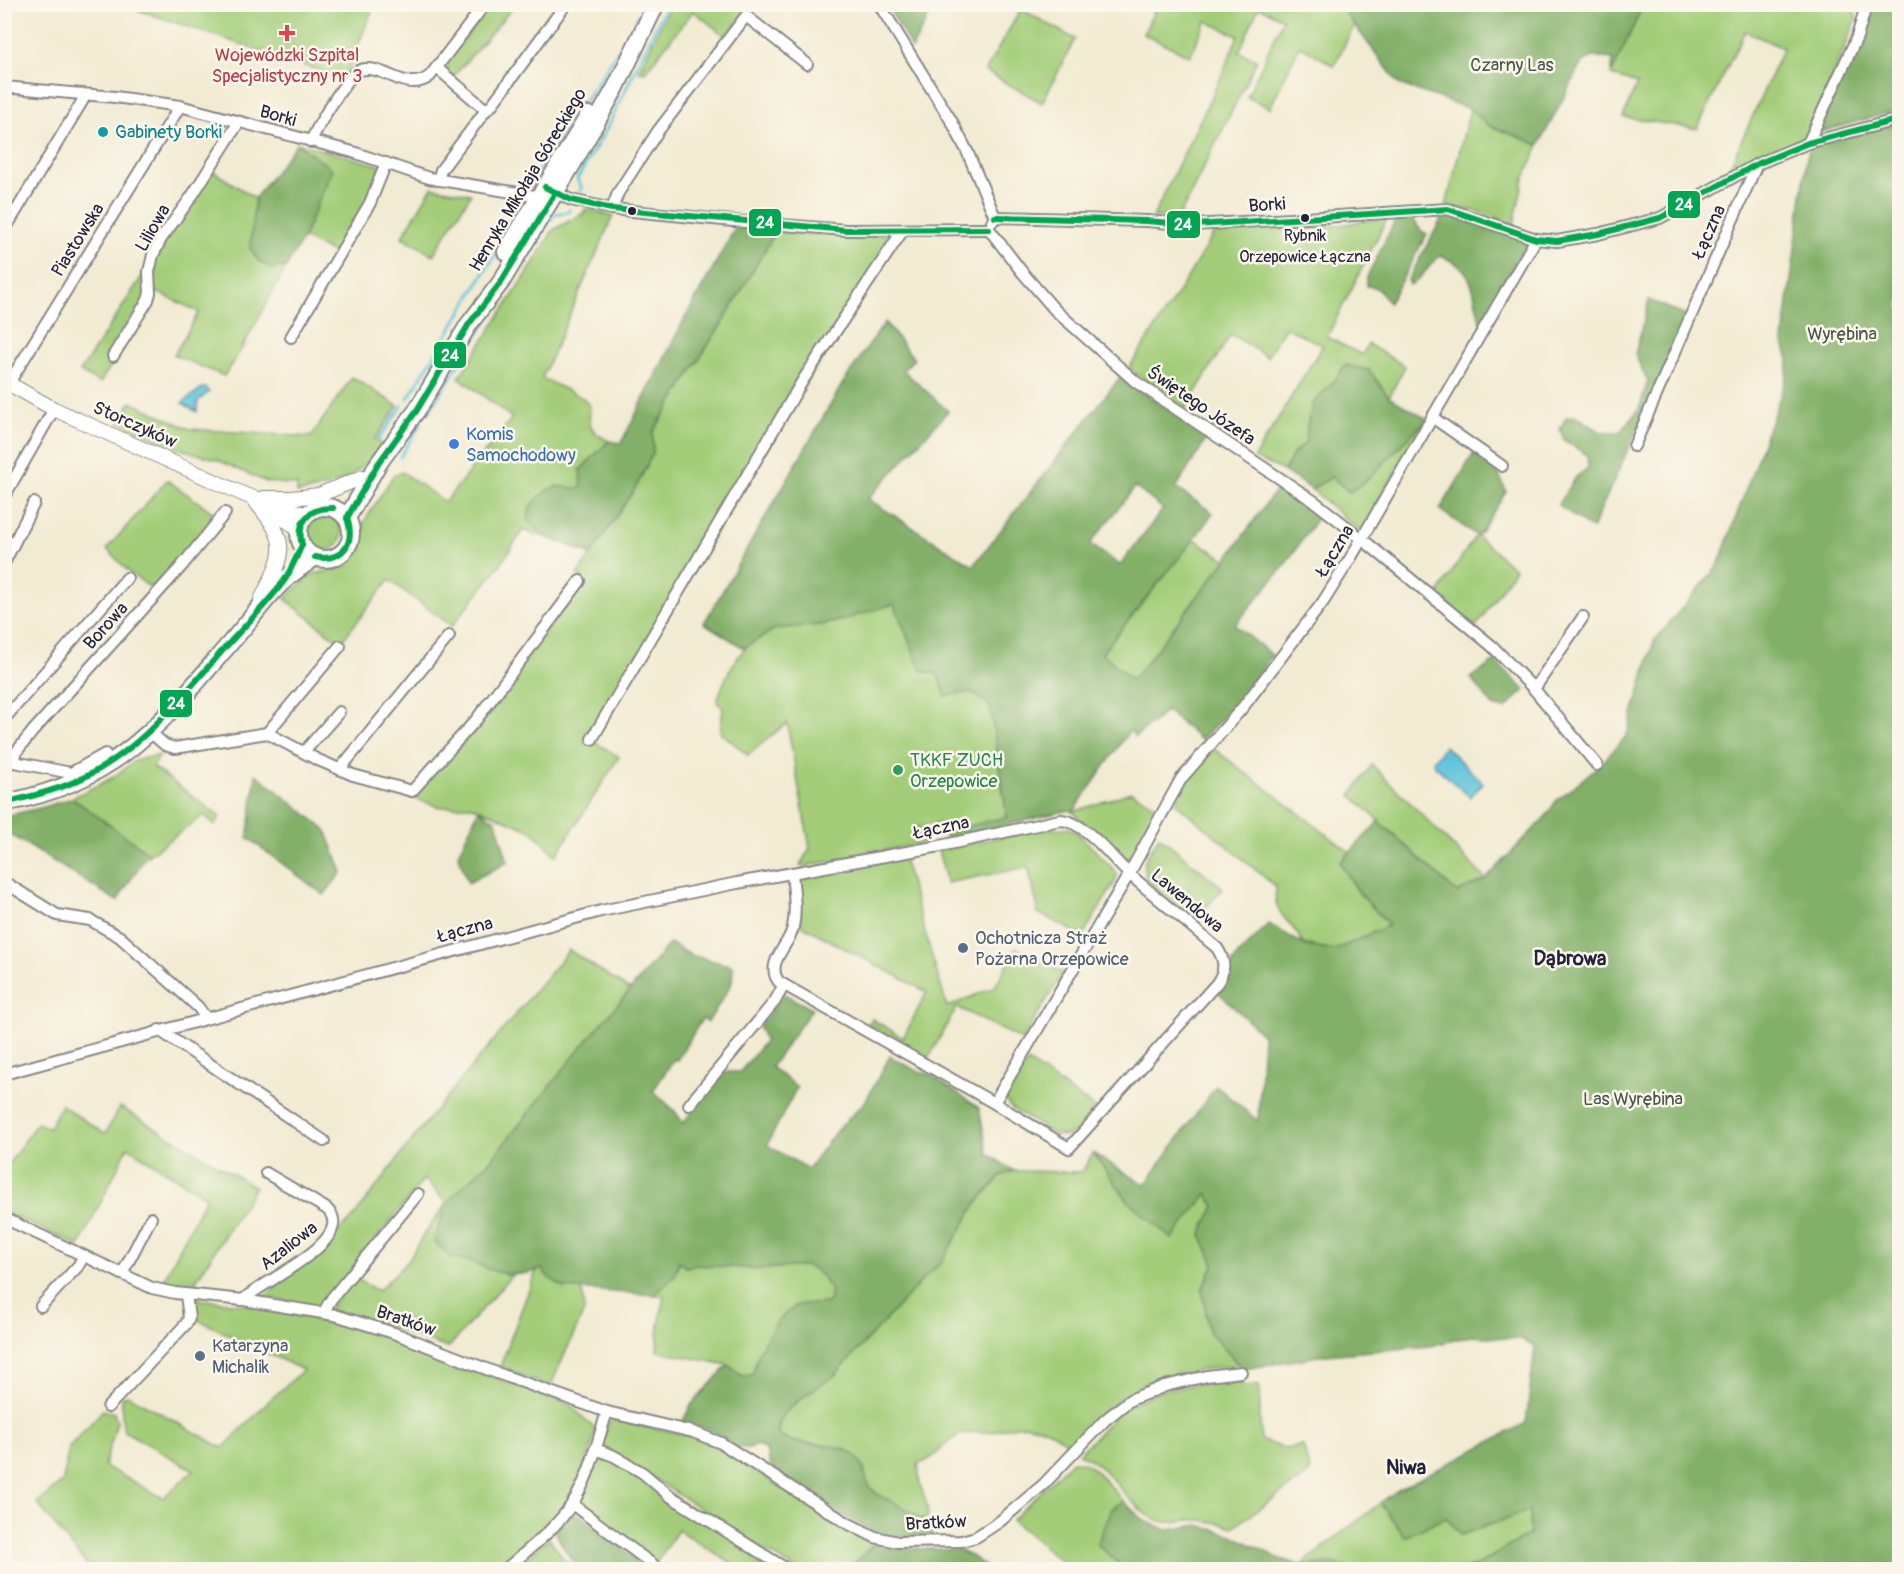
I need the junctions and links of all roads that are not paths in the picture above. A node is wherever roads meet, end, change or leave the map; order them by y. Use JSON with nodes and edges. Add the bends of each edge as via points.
{"nodes":[{"id":1,"x":485,"y":4,"type":"edge"},
{"id":2,"x":566,"y":4,"type":"edge"},
{"id":3,"x":656,"y":4,"type":"edge"},
{"id":4,"x":879,"y":4,"type":"edge"},
{"id":5,"x":1861,"y":4,"type":"edge"},
{"id":6,"x":807,"y":64,"type":"dead end"},
{"id":7,"x":437,"y":68,"type":"junction"},
{"id":8,"x":4,"y":87,"type":"edge"},
{"id":9,"x":86,"y":95,"type":"junction"},
{"id":10,"x":180,"y":106,"type":"junction"},
{"id":11,"x":486,"y":110,"type":"junction"},
{"id":12,"x":1899,"y":119,"type":"edge"},
{"id":13,"x":239,"y":122,"type":"junction"},
{"id":14,"x":311,"y":142,"type":"junction"},
{"id":15,"x":1808,"y":143,"type":"junction"},
{"id":16,"x":386,"y":163,"type":"junction"},
{"id":17,"x":1757,"y":164,"type":"junction"},
{"id":18,"x":438,"y":180,"type":"junction"},
{"id":19,"x":547,"y":196,"type":"junction"},
{"id":20,"x":612,"y":209,"type":"junction"},
{"id":21,"x":995,"y":217,"type":"junction"},
{"id":22,"x":989,"y":229,"type":"junction"},
{"id":23,"x":903,"y":230,"type":"junction"},
{"id":24,"x":4,"y":231,"type":"edge"},
{"id":25,"x":1536,"y":239,"type":"junction"},
{"id":26,"x":291,"y":338,"type":"dead end"},
{"id":27,"x":113,"y":356,"type":"dead end"},
{"id":28,"x":6,"y":385,"type":"edge"},
{"id":29,"x":54,"y":409,"type":"junction"},
{"id":30,"x":1432,"y":417,"type":"junction"},
{"id":31,"x":1634,"y":446,"type":"dead end"},
{"id":32,"x":378,"y":464,"type":"junction"},
{"id":33,"x":1502,"y":466,"type":"dead end"},
{"id":34,"x":363,"y":477,"type":"junction"},
{"id":35,"x":4,"y":496,"type":"edge"},
{"id":36,"x":252,"y":498,"type":"junction"},
{"id":37,"x":34,"y":503,"type":"dead end"},
{"id":38,"x":333,"y":508,"type":"junction"},
{"id":39,"x":225,"y":513,"type":"dead end"},
{"id":40,"x":347,"y":518,"type":"junction"},
{"id":41,"x":303,"y":530,"type":"junction"},
{"id":42,"x":1362,"y":538,"type":"junction"},
{"id":43,"x":315,"y":557,"type":"junction"},
{"id":44,"x":4,"y":563,"type":"edge"},
{"id":45,"x":128,"y":578,"type":"dead end"},
{"id":46,"x":285,"y":579,"type":"junction"},
{"id":47,"x":580,"y":581,"type":"dead end"},
{"id":48,"x":254,"y":615,"type":"junction"},
{"id":49,"x":1583,"y":618,"type":"dead end"},
{"id":50,"x":449,"y":636,"type":"dead end"},
{"id":51,"x":340,"y":646,"type":"dead end"},
{"id":52,"x":1534,"y":689,"type":"junction"},
{"id":53,"x":339,"y":712,"type":"dead end"},
{"id":54,"x":4,"y":719,"type":"edge"},
{"id":55,"x":150,"y":732,"type":"junction"},
{"id":56,"x":267,"y":733,"type":"junction"},
{"id":57,"x":592,"y":739,"type":"dead end"},
{"id":58,"x":304,"y":752,"type":"junction"},
{"id":59,"x":105,"y":754,"type":"dead end"},
{"id":60,"x":9,"y":761,"type":"edge"},
{"id":61,"x":1598,"y":765,"type":"dead end"},
{"id":62,"x":339,"y":769,"type":"junction"},
{"id":63,"x":4,"y":803,"type":"edge"},
{"id":64,"x":792,"y":874,"type":"junction"},
{"id":65,"x":1129,"y":874,"type":"junction"},
{"id":66,"x":4,"y":882,"type":"edge"},
{"id":67,"x":784,"y":985,"type":"junction"},
{"id":68,"x":206,"y":1018,"type":"junction"},
{"id":69,"x":159,"y":1030,"type":"junction"},
{"id":70,"x":4,"y":1074,"type":"edge"},
{"id":71,"x":994,"y":1103,"type":"junction"},
{"id":72,"x":689,"y":1105,"type":"dead end"},
{"id":73,"x":324,"y":1141,"type":"dead end"},
{"id":74,"x":266,"y":1173,"type":"dead end"},
{"id":75,"x":418,"y":1194,"type":"dead end"},
{"id":76,"x":4,"y":1218,"type":"edge"},
{"id":77,"x":151,"y":1218,"type":"dead end"},
{"id":78,"x":84,"y":1256,"type":"junction"},
{"id":79,"x":122,"y":1274,"type":"junction"},
{"id":80,"x":186,"y":1294,"type":"junction"},
{"id":81,"x":243,"y":1300,"type":"junction"},
{"id":82,"x":41,"y":1306,"type":"dead end"},
{"id":83,"x":323,"y":1313,"type":"junction"},
{"id":84,"x":1241,"y":1372,"type":"dead end"},
{"id":85,"x":108,"y":1407,"type":"dead end"},
{"id":86,"x":607,"y":1412,"type":"junction"},
{"id":87,"x":595,"y":1449,"type":"junction"},
{"id":88,"x":572,"y":1504,"type":"junction"},
{"id":89,"x":505,"y":1569,"type":"edge"},
{"id":90,"x":660,"y":1569,"type":"edge"},
{"id":91,"x":788,"y":1569,"type":"edge"}],
"edges":[{"from":1,"to":7,"type":"street"},
{"from":2,"to":11,"type":"street"},
{"from":3,"to":19,"type":"main road","name":"Henryka Mikołaja Góreckiego","via":[[627,61],[588,116]]},
{"from":4,"to":21,"type":"street","via":[[967,151]]},
{"from":5,"to":15,"type":"street","via":[[1864,13],[1857,37]]},
{"from":6,"to":20,"type":"street","via":[[746,16],[658,131]]},
{"from":7,"to":11,"type":"street"},
{"from":7,"to":14,"type":"street","via":[[417,83],[372,70],[357,71],[315,130]]},
{"from":8,"to":9,"type":"street","name":"Borki"},
{"from":9,"to":10,"type":"street","name":"Borki"},
{"from":9,"to":24,"type":"street"},
{"from":10,"to":13,"type":"street","name":"Borki"},
{"from":10,"to":28,"type":"street","name":"Piastowska"},
{"from":11,"to":18,"type":"street","via":[[441,170]]},
{"from":12,"to":15,"type":"street","name":"Łączna"},
{"from":13,"to":14,"type":"street","name":"Borki"},
{"from":13,"to":27,"type":"street","name":"Liliowa","via":[[157,247],[150,263],[148,300]]},
{"from":14,"to":16,"type":"street","name":"Borki"},
{"from":15,"to":17,"type":"street","name":"Łączna"},
{"from":16,"to":18,"type":"street","name":"Borki"},
{"from":16,"to":26,"type":"street","via":[[370,203]]},
{"from":17,"to":25,"type":"street","name":"Łączna","via":[[1660,218],[1557,241]]},
{"from":17,"to":31,"type":"street","name":"Łączna"},
{"from":18,"to":19,"type":"street","name":"Borki"},
{"from":19,"to":20,"type":"street","name":"Borki"},
{"from":19,"to":32,"type":"main road","name":"Henryka Mikołaja Góreckiego","via":[[495,271],[469,324],[417,410]]},
{"from":20,"to":23,"type":"street","name":"Borki","via":[[846,230]]},
{"from":21,"to":22,"type":"street"},
{"from":21,"to":25,"type":"street","name":"Borki","via":[[1194,225],[1448,209]]},
{"from":22,"to":23,"type":"street","name":"Borki"},
{"from":22,"to":42,"type":"street","name":"Świętego Józefa","via":[[1055,310],[1136,382]]},
{"from":23,"to":57,"type":"street","via":[[803,380]]},
{"from":25,"to":30,"type":"street","name":"Łączna"},
{"from":28,"to":29,"type":"street","name":"Storczyków"},
{"from":29,"to":35,"type":"street"},
{"from":29,"to":36,"type":"street","name":"Storczyków"},
{"from":30,"to":33,"type":"street"},
{"from":30,"to":42,"type":"street","name":"Łączna"},
{"from":32,"to":34,"type":"main road","name":"Henryka Mikołaja Góreckiego"},
{"from":32,"to":40,"type":"main road","name":"Henryka Mikołaja Góreckiego"},
{"from":34,"to":36,"type":"street","via":[[319,495]]},
{"from":34,"to":38,"type":"main road","name":"Henryka Mikołaja Góreckiego"},
{"from":36,"to":41,"type":"street","name":"Storczyków"},
{"from":36,"to":48,"type":"street","via":[[272,522],[280,550],[277,569]]},
{"from":37,"to":44,"type":"street"},
{"from":38,"to":40,"type":"main road"},
{"from":38,"to":41,"type":"main road","via":[[320,507]]},
{"from":39,"to":60,"type":"street","name":"Borowa"},
{"from":40,"to":43,"type":"main road","via":[[351,534],[347,548],[335,557]]},
{"from":41,"to":43,"type":"main road","via":[[306,551]]},
{"from":41,"to":46,"type":"main road"},
{"from":42,"to":52,"type":"street","name":"Świętego Józefa","via":[[1492,646]]},
{"from":42,"to":65,"type":"street","name":"Łączna","via":[[1323,602],[1243,707],[1181,779]]},
{"from":43,"to":46,"type":"main road"},
{"from":45,"to":54,"type":"street","name":"Borowa"},
{"from":46,"to":48,"type":"main road"},
{"from":47,"to":62,"type":"street","via":[[476,720],[412,791]]},
{"from":48,"to":55,"type":"main road"},
{"from":49,"to":52,"type":"street"},
{"from":50,"to":62,"type":"street"},
{"from":51,"to":56,"type":"street"},
{"from":52,"to":61,"type":"street","name":"Świętego Józefa"},
{"from":53,"to":58,"type":"street"},
{"from":55,"to":56,"type":"street","via":[[174,748]]},
{"from":55,"to":63,"type":"main road","via":[[119,758],[86,778],[48,793]]},
{"from":56,"to":58,"type":"street"},
{"from":58,"to":62,"type":"street"},
{"from":59,"to":60,"type":"street","name":"Borowa","via":[[71,773]]},
{"from":64,"to":65,"type":"street","name":"Łączna","via":[[1065,820],[1081,827]]},
{"from":64,"to":67,"type":"street","via":[[794,923],[774,966],[776,978]]},
{"from":64,"to":68,"type":"street","name":"Łączna","via":[[601,911]]},
{"from":65,"to":71,"type":"street","name":"Lawendowa"},
{"from":65,"to":71,"type":"street","name":"Lawendowa","via":[[1216,948],[1224,964],[1220,978],[1069,1148]]},
{"from":66,"to":68,"type":"street","via":[[57,915],[90,920],[120,937],[198,1006]]},
{"from":67,"to":71,"type":"street","name":"Lawendowa"},
{"from":67,"to":72,"type":"street"},
{"from":68,"to":69,"type":"street","name":"Łączna"},
{"from":69,"to":70,"type":"street","name":"Łączna"},
{"from":69,"to":73,"type":"street"},
{"from":74,"to":81,"type":"street","name":"Azaliowa","via":[[327,1209],[335,1224],[332,1234],[319,1246]]},
{"from":75,"to":83,"type":"street"},
{"from":76,"to":78,"type":"street","name":"Bratków"},
{"from":77,"to":79,"type":"street"},
{"from":78,"to":79,"type":"street","name":"Bratków"},
{"from":78,"to":82,"type":"street"},
{"from":79,"to":80,"type":"street","name":"Bratków","via":[[153,1288]]},
{"from":80,"to":81,"type":"street","name":"Bratków"},
{"from":80,"to":85,"type":"street","via":[[186,1324]]},
{"from":81,"to":83,"type":"street","name":"Bratków"},
{"from":83,"to":86,"type":"street","name":"Bratków","via":[[394,1333]]},
{"from":84,"to":86,"type":"street","name":"Bratków","via":[[1166,1386],[1130,1400],[1015,1510],[976,1537],[922,1543],[875,1537],[721,1443],[693,1432]]},
{"from":86,"to":87,"type":"street"},
{"from":87,"to":88,"type":"street"},
{"from":87,"to":91,"type":"street","via":[[643,1473],[670,1497]]},
{"from":88,"to":89,"type":"street","via":[[554,1526]]},
{"from":88,"to":90,"type":"street"}]}
